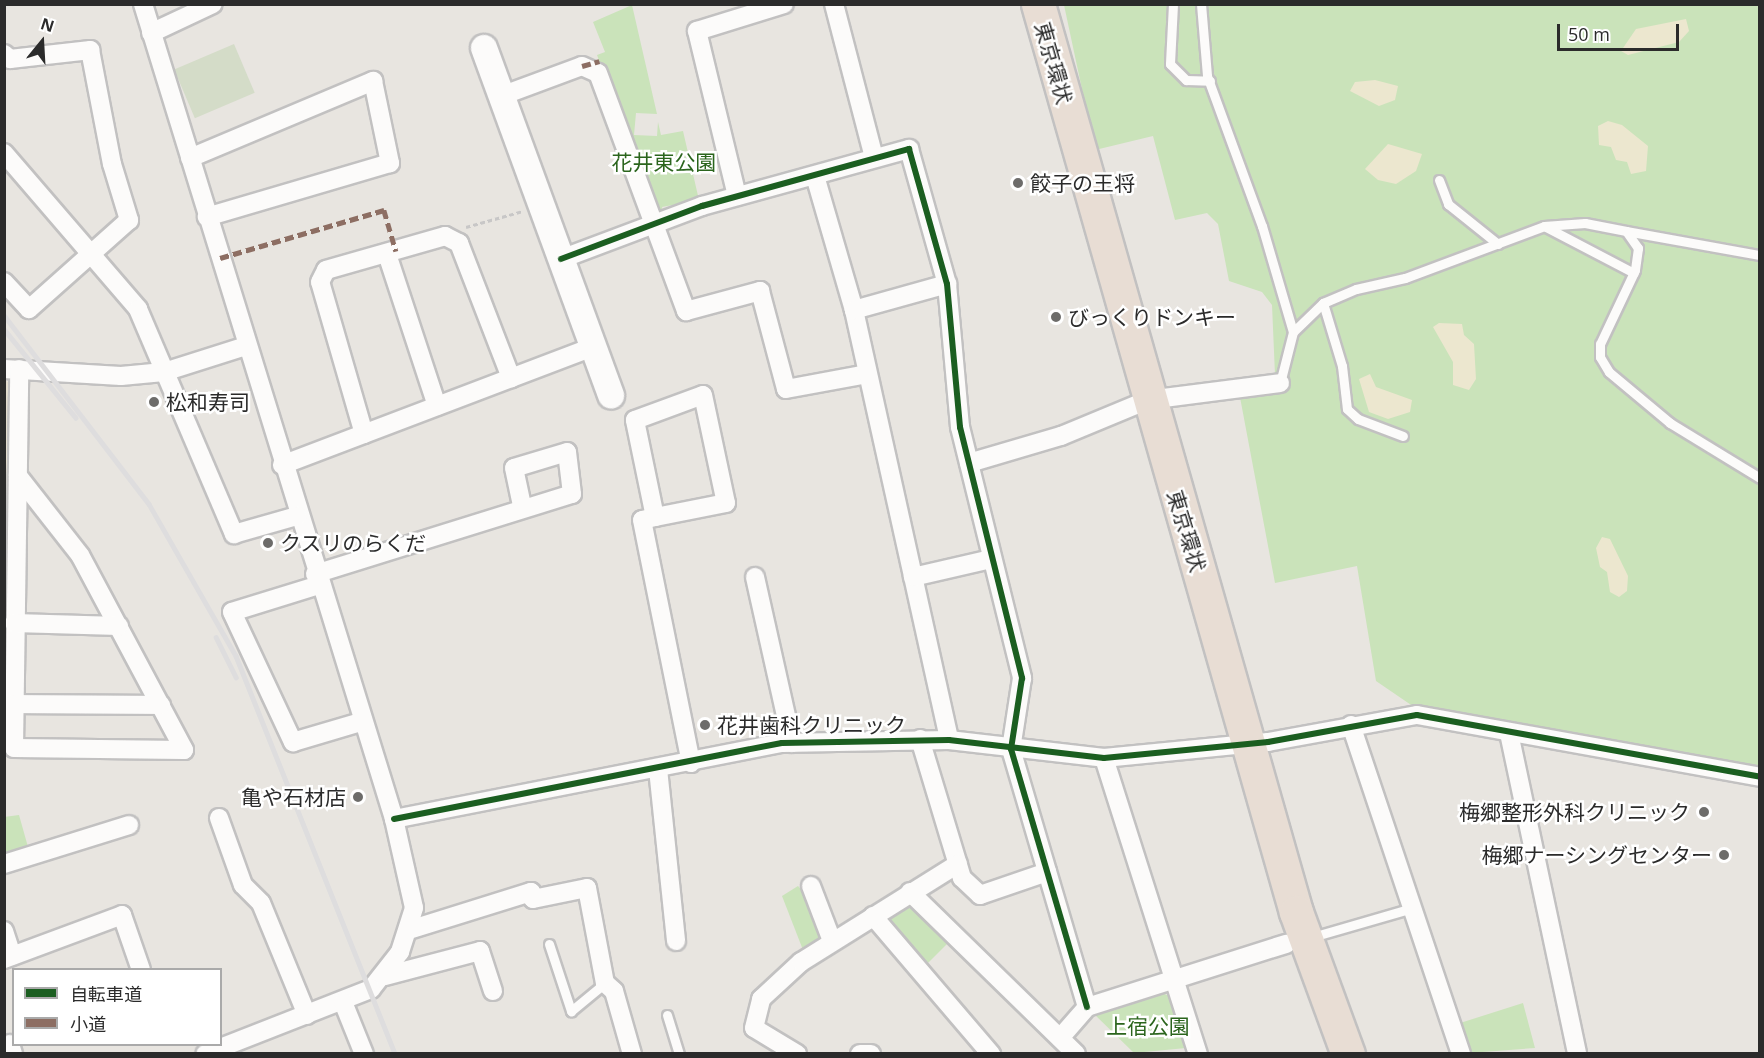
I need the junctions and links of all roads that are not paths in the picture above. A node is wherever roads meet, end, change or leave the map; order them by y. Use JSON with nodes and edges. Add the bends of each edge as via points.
{"nodes":[{"id":1,"x":143,"y":4,"type":"edge"},
{"id":2,"x":213,"y":4,"type":"edge"},
{"id":3,"x":784,"y":4,"type":"edge"},
{"id":4,"x":834,"y":4,"type":"edge"},
{"id":5,"x":1015,"y":4,"type":"edge"},
{"id":6,"x":1038,"y":4,"type":"edge"},
{"id":7,"x":1173,"y":4,"type":"edge"},
{"id":8,"x":1201,"y":4,"type":"edge"},
{"id":9,"x":152,"y":33,"type":"junction"},
{"id":10,"x":484,"y":48,"type":"dead end"},
{"id":11,"x":4,"y":54,"type":"edge"},
{"id":12,"x":1210,"y":81,"type":"junction"},
{"id":13,"x":501,"y":96,"type":"junction"},
{"id":14,"x":4,"y":153,"type":"edge"},
{"id":15,"x":190,"y":158,"type":"junction"},
{"id":16,"x":874,"y":158,"type":"junction"},
{"id":17,"x":815,"y":176,"type":"junction"},
{"id":18,"x":1439,"y":180,"type":"dead end"},
{"id":19,"x":737,"y":196,"type":"junction"},
{"id":20,"x":207,"y":217,"type":"junction"},
{"id":21,"x":652,"y":225,"type":"junction"},
{"id":22,"x":1544,"y":226,"type":"junction"},
{"id":23,"x":1626,"y":231,"type":"junction"},
{"id":24,"x":1498,"y":244,"type":"junction"},
{"id":25,"x":94,"y":252,"type":"junction"},
{"id":26,"x":387,"y":254,"type":"junction"},
{"id":27,"x":1760,"y":255,"type":"edge"},
{"id":28,"x":561,"y":259,"type":"junction"},
{"id":29,"x":1634,"y":273,"type":"junction"},
{"id":30,"x":4,"y":282,"type":"edge"},
{"id":31,"x":947,"y":284,"type":"junction"},
{"id":32,"x":1323,"y":303,"type":"junction"},
{"id":33,"x":854,"y":310,"type":"junction"},
{"id":34,"x":1293,"y":332,"type":"junction"},
{"id":35,"x":246,"y":346,"type":"junction"},
{"id":36,"x":593,"y":347,"type":"junction"},
{"id":37,"x":12,"y":369,"type":"edge"},
{"id":38,"x":164,"y":372,"type":"junction"},
{"id":39,"x":867,"y":374,"type":"junction"},
{"id":40,"x":511,"y":378,"type":"junction"},
{"id":41,"x":1280,"y":383,"type":"joint"},
{"id":42,"x":611,"y":395,"type":"dead end"},
{"id":43,"x":1139,"y":405,"type":"junction"},
{"id":44,"x":437,"y":406,"type":"junction"},
{"id":45,"x":364,"y":434,"type":"junction"},
{"id":46,"x":1403,"y":436,"type":"dead end"},
{"id":47,"x":969,"y":463,"type":"junction"},
{"id":48,"x":282,"y":465,"type":"junction"},
{"id":49,"x":18,"y":476,"type":"junction"},
{"id":50,"x":1760,"y":478,"type":"edge"},
{"id":51,"x":522,"y":506,"type":"dead end"},
{"id":52,"x":297,"y":516,"type":"junction"},
{"id":53,"x":655,"y":517,"type":"junction"},
{"id":54,"x":991,"y":559,"type":"junction"},
{"id":55,"x":755,"y":577,"type":"dead end"},
{"id":56,"x":913,"y":577,"type":"junction"},
{"id":57,"x":317,"y":579,"type":"junction"},
{"id":58,"x":14,"y":623,"type":"junction"},
{"id":59,"x":119,"y":626,"type":"junction"},
{"id":60,"x":14,"y":704,"type":"junction"},
{"id":61,"x":161,"y":705,"type":"junction"},
{"id":62,"x":361,"y":723,"type":"junction"},
{"id":63,"x":1351,"y":724,"type":"junction"},
{"id":64,"x":1509,"y":733,"type":"junction"},
{"id":65,"x":920,"y":740,"type":"junction"},
{"id":66,"x":949,"y":740,"type":"junction"},
{"id":67,"x":792,"y":743,"type":"junction"},
{"id":68,"x":1237,"y":744,"type":"junction"},
{"id":69,"x":1011,"y":749,"type":"junction"},
{"id":70,"x":1104,"y":758,"type":"junction"},
{"id":71,"x":691,"y":763,"type":"junction"},
{"id":72,"x":658,"y":769,"type":"junction"},
{"id":73,"x":1760,"y":777,"type":"edge"},
{"id":74,"x":219,"y":818,"type":"dead end"},
{"id":75,"x":394,"y":819,"type":"junction"},
{"id":76,"x":129,"y":825,"type":"dead end"},
{"id":77,"x":4,"y":864,"type":"edge"},
{"id":78,"x":958,"y":864,"type":"junction"},
{"id":79,"x":1047,"y":873,"type":"junction"},
{"id":80,"x":811,"y":886,"type":"dead end"},
{"id":81,"x":910,"y":892,"type":"junction"},
{"id":82,"x":1409,"y":909,"type":"junction"},
{"id":83,"x":873,"y":916,"type":"junction"},
{"id":84,"x":409,"y":930,"type":"junction"},
{"id":85,"x":4,"y":931,"type":"edge"},
{"id":86,"x":1319,"y":936,"type":"dead end"},
{"id":87,"x":676,"y":941,"type":"dead end"},
{"id":88,"x":832,"y":941,"type":"junction"},
{"id":89,"x":549,"y":944,"type":"dead end"},
{"id":90,"x":1286,"y":944,"type":"junction"},
{"id":91,"x":8,"y":957,"type":"edge"},
{"id":92,"x":141,"y":968,"type":"edge"},
{"id":93,"x":385,"y":976,"type":"junction"},
{"id":94,"x":1173,"y":981,"type":"junction"},
{"id":95,"x":605,"y":983,"type":"junction"},
{"id":96,"x":493,"y":991,"type":"dead end"},
{"id":97,"x":343,"y":1002,"type":"junction"},
{"id":98,"x":1087,"y":1007,"type":"junction"},
{"id":99,"x":307,"y":1015,"type":"junction"},
{"id":100,"x":667,"y":1015,"type":"dead end"},
{"id":101,"x":1060,"y":1038,"type":"junction"},
{"id":102,"x":205,"y":1053,"type":"edge"},
{"id":103,"x":364,"y":1053,"type":"edge"},
{"id":104,"x":633,"y":1053,"type":"edge"},
{"id":105,"x":678,"y":1053,"type":"edge"},
{"id":106,"x":797,"y":1053,"type":"edge"},
{"id":107,"x":860,"y":1053,"type":"edge"},
{"id":108,"x":871,"y":1053,"type":"edge"},
{"id":109,"x":991,"y":1053,"type":"edge"},
{"id":110,"x":1076,"y":1053,"type":"edge"},
{"id":111,"x":1198,"y":1053,"type":"edge"},
{"id":112,"x":1324,"y":1053,"type":"edge"},
{"id":113,"x":1348,"y":1053,"type":"edge"},
{"id":114,"x":1461,"y":1053,"type":"edge"},
{"id":115,"x":1576,"y":1053,"type":"edge"}],
"edges":[{"from":1,"to":9,"type":"street"},
{"from":2,"to":9,"type":"street"},
{"from":3,"to":19,"type":"street","via":[[697,32]]},
{"from":4,"to":16,"type":"street"},
{"from":5,"to":43,"type":"highway","name":"東京環状"},
{"from":6,"to":43,"type":"highway","name":"東京環状"},
{"from":7,"to":12,"type":"lane","via":[[1170,64],[1186,80]]},
{"from":8,"to":12,"type":"lane"},
{"from":9,"to":15,"type":"street"},
{"from":10,"to":13,"type":"street"},
{"from":11,"to":25,"type":"street","via":[[10,59],[90,50],[112,164],[129,220]]},
{"from":12,"to":34,"type":"lane"},
{"from":13,"to":21,"type":"street","via":[[582,66],[598,73]]},
{"from":13,"to":28,"type":"street"},
{"from":14,"to":25,"type":"street"},
{"from":15,"to":20,"type":"street"},
{"from":15,"to":20,"type":"street","via":[[372,81],[390,163]]},
{"from":16,"to":17,"type":"street"},
{"from":16,"to":31,"type":"street","via":[[909,149]]},
{"from":17,"to":19,"type":"street"},
{"from":17,"to":33,"type":"street"},
{"from":18,"to":24,"type":"lane","via":[[1448,204]]},
{"from":19,"to":21,"type":"street"},
{"from":20,"to":35,"type":"street"},
{"from":21,"to":28,"type":"street"},
{"from":21,"to":39,"type":"street","via":[[686,311],[760,291],[786,389]]},
{"from":22,"to":23,"type":"lane","via":[[1585,224]]},
{"from":22,"to":24,"type":"lane"},
{"from":22,"to":29,"type":"lane"},
{"from":23,"to":27,"type":"lane"},
{"from":23,"to":29,"type":"lane","via":[[1638,248]]},
{"from":24,"to":32,"type":"lane"},
{"from":25,"to":30,"type":"street","via":[[29,309]]},
{"from":25,"to":38,"type":"street","via":[[138,309]]},
{"from":26,"to":40,"type":"street","via":[[445,236],[459,243]]},
{"from":26,"to":44,"type":"street"},
{"from":26,"to":45,"type":"street","via":[[326,270],[320,282]]},
{"from":28,"to":36,"type":"street"},
{"from":29,"to":50,"type":"lane","via":[[1600,344],[1609,372],[1670,423]]},
{"from":31,"to":33,"type":"street"},
{"from":31,"to":47,"type":"street","via":[[957,408]]},
{"from":32,"to":34,"type":"lane"},
{"from":32,"to":46,"type":"lane","via":[[1342,366],[1347,409]]},
{"from":33,"to":39,"type":"street"},
{"from":34,"to":41,"type":"lane"},
{"from":35,"to":38,"type":"street"},
{"from":35,"to":48,"type":"street"},
{"from":36,"to":40,"type":"street"},
{"from":36,"to":42,"type":"street"},
{"from":37,"to":38,"type":"street"},
{"from":37,"to":49,"type":"street"},
{"from":38,"to":52,"type":"street","via":[[234,534]]},
{"from":39,"to":56,"type":"street"},
{"from":40,"to":44,"type":"street"},
{"from":41,"to":43,"type":"street"},
{"from":43,"to":47,"type":"street"},
{"from":43,"to":68,"type":"highway","name":"東京環状"},
{"from":44,"to":45,"type":"street"},
{"from":45,"to":48,"type":"street"},
{"from":47,"to":54,"type":"street"},
{"from":48,"to":52,"type":"street"},
{"from":49,"to":58,"type":"street"},
{"from":49,"to":59,"type":"street","via":[[80,555]]},
{"from":51,"to":57,"type":"street"},
{"from":52,"to":57,"type":"street"},
{"from":53,"to":53,"type":"street","via":[[726,503],[703,395],[635,420]]},
{"from":53,"to":71,"type":"street","via":[[642,520]]},
{"from":54,"to":56,"type":"street"},
{"from":54,"to":69,"type":"street","via":[[1022,678]]},
{"from":55,"to":67,"type":"street"},
{"from":56,"to":66,"type":"street"},
{"from":57,"to":62,"type":"street"},
{"from":57,"to":62,"type":"street","via":[[232,612],[293,741]]},
{"from":58,"to":59,"type":"street"},
{"from":58,"to":60,"type":"street"},
{"from":59,"to":61,"type":"street"},
{"from":60,"to":61,"type":"street"},
{"from":60,"to":61,"type":"street","via":[[14,748],[184,750]]},
{"from":62,"to":75,"type":"street"},
{"from":63,"to":64,"type":"street","via":[[1417,715]]},
{"from":63,"to":68,"type":"street"},
{"from":63,"to":82,"type":"street"},
{"from":64,"to":73,"type":"street"},
{"from":64,"to":115,"type":"street"},
{"from":65,"to":66,"type":"street"},
{"from":65,"to":67,"type":"street"},
{"from":65,"to":78,"type":"street"},
{"from":66,"to":69,"type":"street"},
{"from":67,"to":71,"type":"street"},
{"from":68,"to":70,"type":"street"},
{"from":68,"to":90,"type":"highway","name":"東京環状"},
{"from":68,"to":113,"type":"highway","name":"東京環状"},
{"from":69,"to":70,"type":"street"},
{"from":69,"to":79,"type":"street"},
{"from":70,"to":94,"type":"street"},
{"from":71,"to":72,"type":"street"},
{"from":72,"to":75,"type":"street"},
{"from":72,"to":87,"type":"street"},
{"from":74,"to":99,"type":"street","via":[[243,885],[261,903]]},
{"from":75,"to":84,"type":"street","via":[[412,884]]},
{"from":76,"to":77,"type":"street"},
{"from":78,"to":79,"type":"street","via":[[980,895]]},
{"from":78,"to":81,"type":"street"},
{"from":79,"to":98,"type":"street"},
{"from":80,"to":88,"type":"street"},
{"from":81,"to":83,"type":"street"},
{"from":81,"to":101,"type":"street"},
{"from":82,"to":86,"type":"lane"},
{"from":82,"to":114,"type":"street"},
{"from":83,"to":88,"type":"street"},
{"from":83,"to":109,"type":"street"},
{"from":84,"to":93,"type":"street"},
{"from":84,"to":95,"type":"street","via":[[531,892],[533,899],[587,888]]},
{"from":85,"to":91,"type":"street"},
{"from":88,"to":106,"type":"street","via":[[761,999],[755,1014],[754,1028]]},
{"from":89,"to":95,"type":"lane","via":[[571,1011]]},
{"from":90,"to":94,"type":"street"},
{"from":90,"to":112,"type":"highway","name":"東京環状"},
{"from":91,"to":92,"type":"street","via":[[122,915]]},
{"from":93,"to":96,"type":"street","via":[[480,951]]},
{"from":93,"to":97,"type":"street"},
{"from":94,"to":98,"type":"street"},
{"from":94,"to":111,"type":"street"},
{"from":95,"to":104,"type":"street","via":[[614,991]]},
{"from":97,"to":99,"type":"street"},
{"from":97,"to":103,"type":"street"},
{"from":98,"to":101,"type":"street"},
{"from":99,"to":102,"type":"street"},
{"from":100,"to":105,"type":"lane"},
{"from":101,"to":110,"type":"street"},
{"from":107,"to":108,"type":"street"}]}
